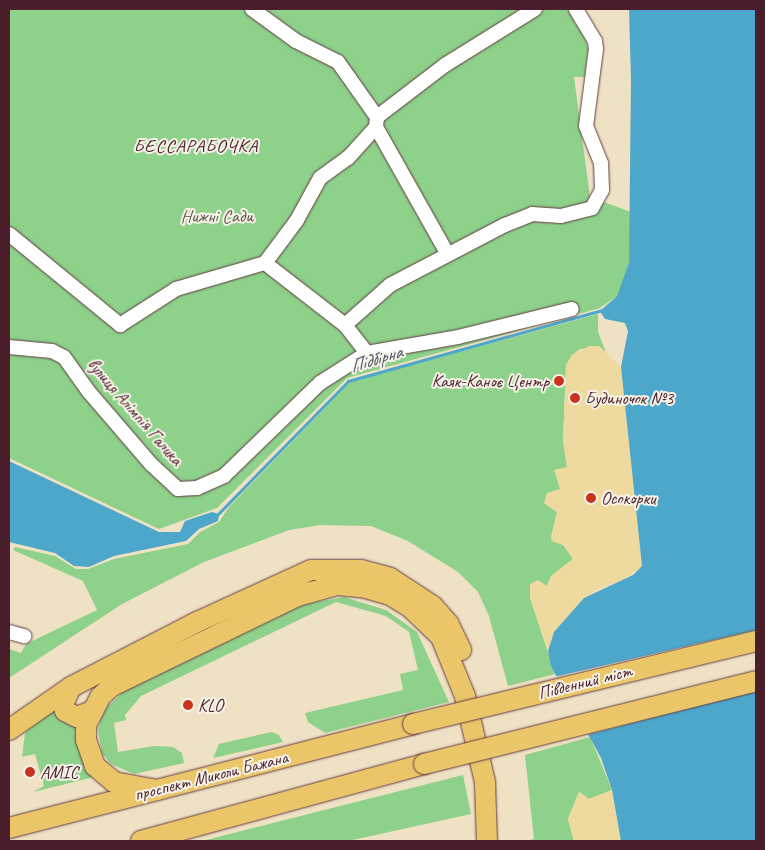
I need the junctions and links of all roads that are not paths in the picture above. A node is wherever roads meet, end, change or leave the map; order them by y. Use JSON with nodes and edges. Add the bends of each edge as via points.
{"nodes":[{"id":1,"x":252,"y":9,"type":"edge"},
{"id":2,"x":535,"y":9,"type":"edge"},
{"id":3,"x":576,"y":9,"type":"edge"},
{"id":4,"x":377,"y":122,"type":"junction"},
{"id":5,"x":9,"y":234,"type":"edge"},
{"id":6,"x":447,"y":253,"type":"junction"},
{"id":7,"x":265,"y":262,"type":"junction"},
{"id":8,"x":572,"y":308,"type":"dead end"},
{"id":9,"x":345,"y":324,"type":"junction"},
{"id":10,"x":9,"y":347,"type":"edge"},
{"id":11,"x":367,"y":354,"type":"junction"},
{"id":12,"x":9,"y":632,"type":"edge"},
{"id":13,"x":24,"y":636,"type":"dead end"},
{"id":14,"x":756,"y":641,"type":"edge"},
{"id":15,"x":756,"y":682,"type":"edge"},
{"id":16,"x":70,"y":687,"type":"junction"},
{"id":17,"x":92,"y":711,"type":"junction"},
{"id":18,"x":413,"y":724,"type":"joint"},
{"id":19,"x":9,"y":730,"type":"edge"},
{"id":20,"x":157,"y":790,"type":"junction"},
{"id":21,"x":9,"y":828,"type":"edge"},
{"id":22,"x":164,"y":838,"type":"edge"},
{"id":23,"x":141,"y":841,"type":"edge"},
{"id":24,"x":487,"y":841,"type":"edge"},
{"id":25,"x":499,"y":841,"type":"edge"}],
"edges":[{"from":1,"to":4,"type":"street","via":[[296,41],[338,62]]},
{"from":2,"to":4,"type":"street","via":[[446,65]]},
{"from":3,"to":6,"type":"street","via":[[595,41],[586,126],[602,163],[602,190],[592,208],[561,216],[532,214]]},
{"from":4,"to":6,"type":"street"},
{"from":4,"to":7,"type":"street","via":[[348,158],[320,178],[297,220]]},
{"from":5,"to":7,"type":"street","via":[[120,324],[176,289]]},
{"from":6,"to":9,"type":"street","via":[[390,285]]},
{"from":7,"to":9,"type":"street"},
{"from":8,"to":11,"type":"street","name":"вулиця Алімпія Галика","via":[[530,321]]},
{"from":9,"to":11,"type":"street"},
{"from":10,"to":11,"type":"street","name":"вулиця Алімпія Галика","via":[[52,350],[64,357],[89,392],[178,490],[197,488],[224,476],[320,383]]},
{"from":12,"to":13,"type":"street"},
{"from":14,"to":18,"type":"highway","name":"Південний міст","bridge":true},
{"from":15,"to":22,"type":"highway","bridge":true,"via":[[424,764]]},
{"from":16,"to":17,"type":"highway","via":[[63,704],[65,711],[78,717]]},
{"from":16,"to":19,"type":"highway"},
{"from":16,"to":25,"type":"highway","via":[[196,622],[311,570],[361,570],[390,578],[433,606],[458,641],[475,689],[496,784],[501,824]]},
{"from":17,"to":20,"type":"highway","via":[[86,726],[86,740],[95,766],[114,782]]},
{"from":17,"to":24,"type":"highway","via":[[112,686],[297,596],[337,585],[362,587],[390,595],[428,621],[440,637],[453,665],[485,782]]},
{"from":18,"to":20,"type":"highway","name":"проспект Миколи Бажана"},
{"from":20,"to":21,"type":"highway","name":"проспект Миколи Бажана"},
{"from":22,"to":23,"type":"highway"}]}
